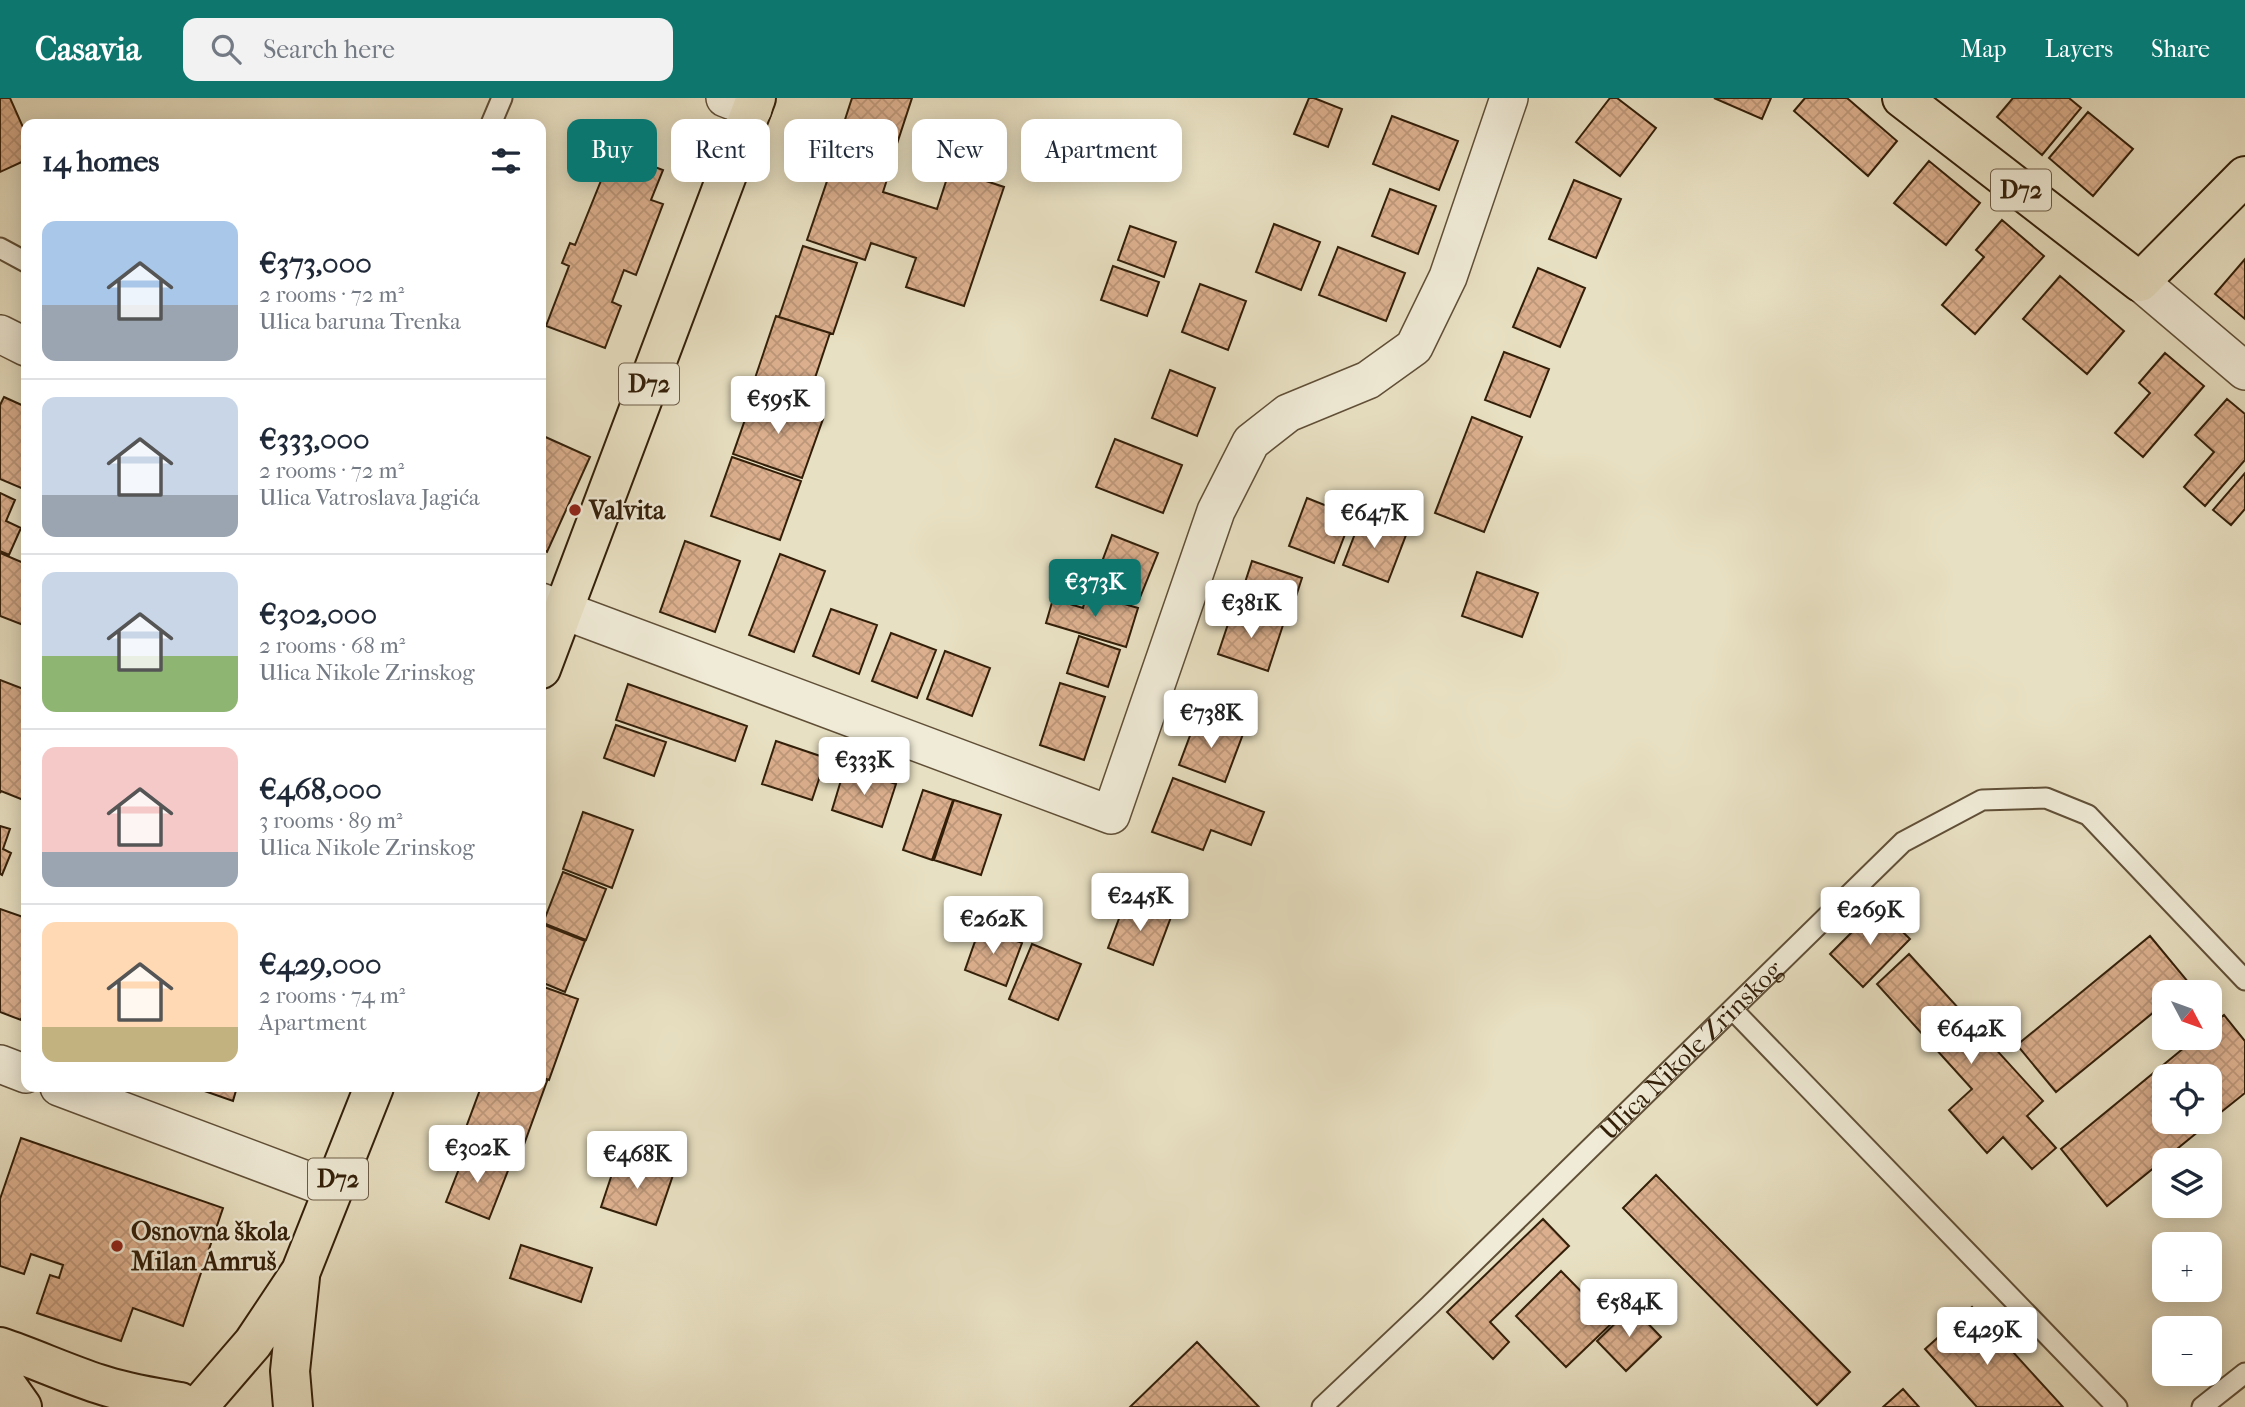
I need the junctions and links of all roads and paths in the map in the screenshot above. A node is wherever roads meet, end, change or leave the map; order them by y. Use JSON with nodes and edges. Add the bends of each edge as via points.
{"nodes":[{"id":1,"x":502,"y":98,"type":"edge"},
{"id":2,"x":1509,"y":98,"type":"edge"},
{"id":3,"x":1902,"y":98,"type":"edge"},
{"id":4,"x":745,"y":102,"type":"edge"},
{"id":5,"x":493,"y":119,"type":"edge"},
{"id":6,"x":2245,"y":176,"type":"edge"},
{"id":7,"x":0,"y":248,"type":"edge"},
{"id":8,"x":21,"y":259,"type":"edge"},
{"id":9,"x":2140,"y":282,"type":"junction"},
{"id":10,"x":0,"y":334,"type":"edge"},
{"id":11,"x":21,"y":344,"type":"edge"},
{"id":12,"x":2245,"y":371,"type":"edge"},
{"id":13,"x":552,"y":606,"type":"edge"},
{"id":14,"x":546,"y":640,"type":"edge"},
{"id":15,"x":2245,"y":980,"type":"edge"},
{"id":16,"x":1733,"y":1010,"type":"junction"},
{"id":17,"x":0,"y":1064,"type":"edge"},
{"id":18,"x":21,"y":1072,"type":"edge"},
{"id":19,"x":72,"y":1092,"type":"edge"},
{"id":20,"x":372,"y":1092,"type":"edge"},
{"id":21,"x":333,"y":1190,"type":"junction"},
{"id":22,"x":301,"y":1271,"type":"junction"},
{"id":23,"x":0,"y":1347,"type":"edge"},
{"id":24,"x":2245,"y":1373,"type":"edge"},
{"id":25,"x":0,"y":1376,"type":"edge"},
{"id":26,"x":196,"y":1404,"type":"edge"},
{"id":27,"x":22,"y":1407,"type":"edge"},
{"id":28,"x":293,"y":1407,"type":"edge"},
{"id":29,"x":1322,"y":1407,"type":"edge"},
{"id":30,"x":2117,"y":1407,"type":"edge"},
{"id":31,"x":2202,"y":1407,"type":"edge"}],
"edges":[{"from":1,"to":5,"type":"lane"},
{"from":2,"to":13,"type":"street","via":[[1448,277],[1414,347],[1368,380],[1288,412],[1251,442],[1216,511],[1111,815]]},
{"from":3,"to":9,"type":"main road","number":"D72"},
{"from":4,"to":13,"type":"main road","number":"D72"},
{"from":6,"to":9,"type":"main road"},
{"from":7,"to":8,"type":"lane"},
{"from":9,"to":12,"type":"street"},
{"from":10,"to":11,"type":"street"},
{"from":13,"to":14,"type":"main road","number":"D72"},
{"from":15,"to":16,"type":"lane","name":"Ulica Nikole Zrinskog","via":[[2088,816],[2046,798],[1982,800],[1903,842]]},
{"from":16,"to":29,"type":"lane","name":"Ulica Nikole Zrinskog"},
{"from":16,"to":30,"type":"lane"},
{"from":17,"to":18,"type":"street"},
{"from":19,"to":21,"type":"street"},
{"from":20,"to":21,"type":"main road","number":"D72"},
{"from":21,"to":22,"type":"main road","number":"D72"},
{"from":22,"to":26,"type":"main road","number":"D72","via":[[253,1343]]},
{"from":22,"to":28,"type":"main road","number":"D72","via":[[290,1371]]},
{"from":23,"to":26,"type":"main road","via":[[98,1384]]},
{"from":24,"to":31,"type":"lane"},
{"from":25,"to":27,"type":"main road"}]}
